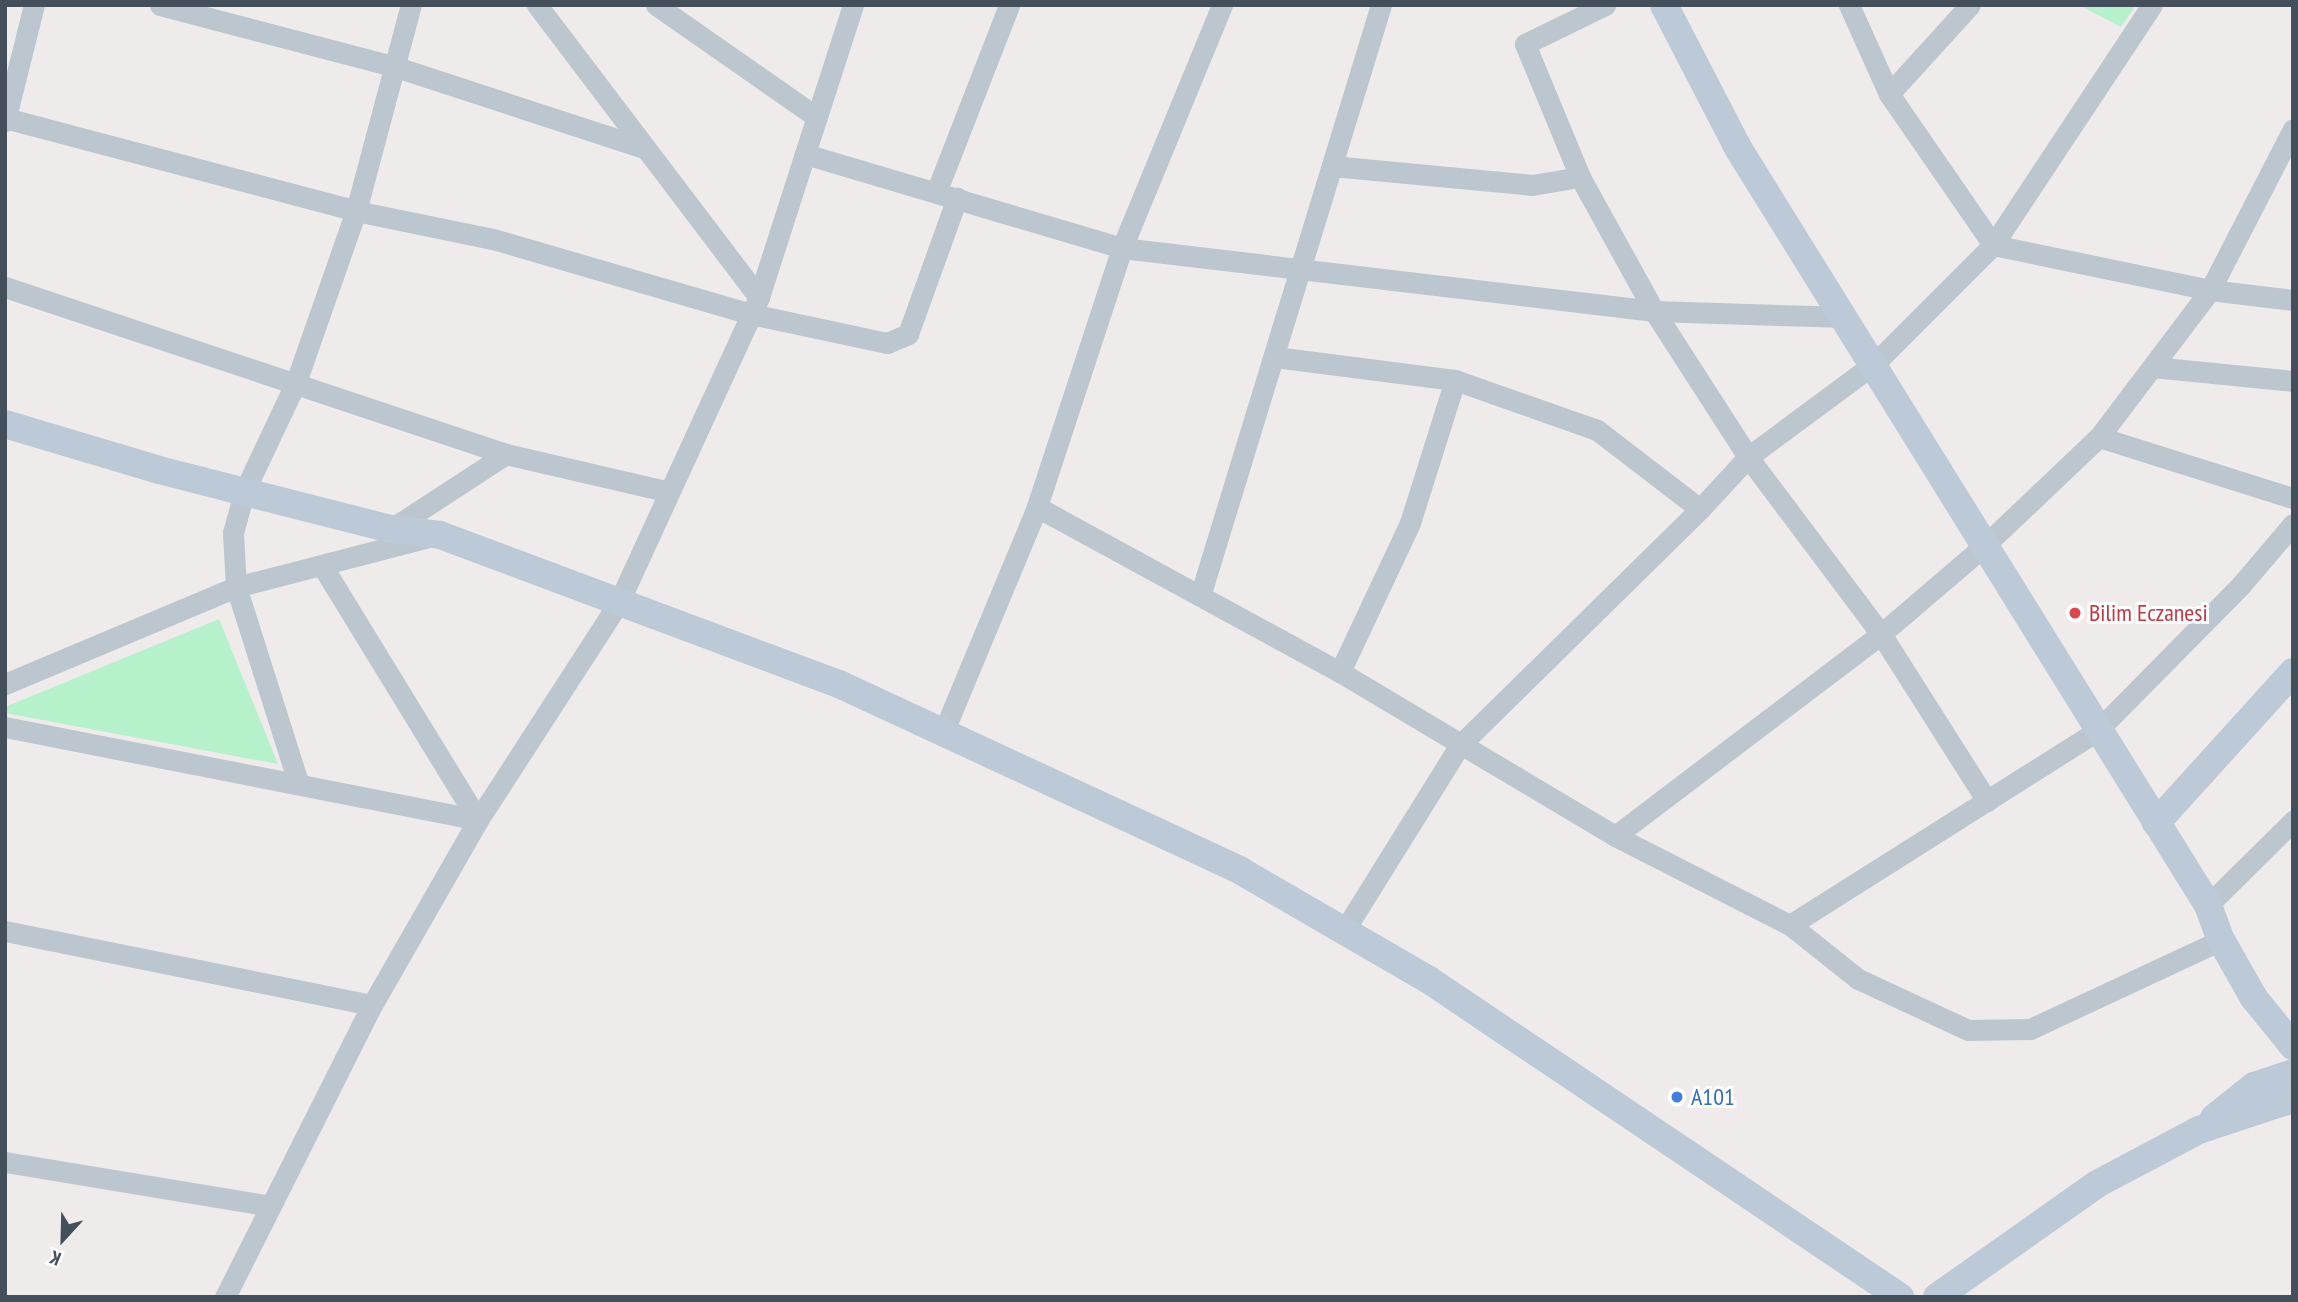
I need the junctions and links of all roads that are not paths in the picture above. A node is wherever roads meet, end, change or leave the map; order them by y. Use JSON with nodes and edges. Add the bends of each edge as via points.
{"nodes":[{"id":1,"x":34,"y":5,"type":"edge"},
{"id":2,"x":160,"y":5,"type":"edge"},
{"id":3,"x":411,"y":5,"type":"edge"},
{"id":4,"x":537,"y":5,"type":"edge"},
{"id":5,"x":656,"y":5,"type":"edge"},
{"id":6,"x":853,"y":5,"type":"edge"},
{"id":7,"x":1009,"y":5,"type":"edge"},
{"id":8,"x":1222,"y":5,"type":"edge"},
{"id":9,"x":1381,"y":5,"type":"edge"},
{"id":10,"x":1605,"y":5,"type":"edge"},
{"id":11,"x":1664,"y":5,"type":"edge"},
{"id":12,"x":1849,"y":5,"type":"edge"},
{"id":13,"x":1970,"y":5,"type":"edge"},
{"id":14,"x":2152,"y":5,"type":"edge"},
{"id":15,"x":393,"y":66,"type":"junction"},
{"id":16,"x":1889,"y":94,"type":"junction"},
{"id":17,"x":815,"y":116,"type":"junction"},
{"id":18,"x":6,"y":119,"type":"edge"},
{"id":19,"x":2293,"y":129,"type":"edge"},
{"id":20,"x":644,"y":149,"type":"junction"},
{"id":21,"x":806,"y":154,"type":"junction"},
{"id":22,"x":1332,"y":166,"type":"junction"},
{"id":23,"x":1580,"y":177,"type":"junction"},
{"id":24,"x":947,"y":194,"type":"junction"},
{"id":25,"x":356,"y":211,"type":"junction"},
{"id":26,"x":1993,"y":245,"type":"junction"},
{"id":27,"x":1122,"y":248,"type":"junction"},
{"id":28,"x":1303,"y":270,"type":"junction"},
{"id":29,"x":5,"y":287,"type":"edge"},
{"id":30,"x":2210,"y":290,"type":"junction"},
{"id":31,"x":2293,"y":300,"type":"edge"},
{"id":32,"x":755,"y":306,"type":"junction"},
{"id":33,"x":1654,"y":311,"type":"junction"},
{"id":34,"x":1840,"y":317,"type":"junction"},
{"id":35,"x":1275,"y":357,"type":"junction"},
{"id":36,"x":1875,"y":363,"type":"junction"},
{"id":37,"x":2153,"y":367,"type":"junction"},
{"id":38,"x":1455,"y":380,"type":"junction"},
{"id":39,"x":2293,"y":381,"type":"edge"},
{"id":40,"x":296,"y":382,"type":"junction"},
{"id":41,"x":5,"y":425,"type":"edge"},
{"id":42,"x":2099,"y":437,"type":"junction"},
{"id":43,"x":506,"y":454,"type":"junction"},
{"id":44,"x":1748,"y":457,"type":"junction"},
{"id":45,"x":244,"y":492,"type":"junction"},
{"id":46,"x":669,"y":492,"type":"junction"},
{"id":47,"x":2293,"y":498,"type":"edge"},
{"id":48,"x":1037,"y":507,"type":"junction"},
{"id":49,"x":1700,"y":509,"type":"junction"},
{"id":50,"x":2293,"y":524,"type":"edge"},
{"id":51,"x":391,"y":529,"type":"junction"},
{"id":52,"x":440,"y":535,"type":"junction"},
{"id":53,"x":1984,"y":546,"type":"junction"},
{"id":54,"x":322,"y":565,"type":"junction"},
{"id":55,"x":236,"y":587,"type":"junction"},
{"id":56,"x":1201,"y":593,"type":"junction"},
{"id":57,"x":618,"y":604,"type":"junction"},
{"id":58,"x":1881,"y":634,"type":"junction"},
{"id":59,"x":1340,"y":672,"type":"junction"},
{"id":60,"x":2293,"y":672,"type":"edge"},
{"id":61,"x":5,"y":684,"type":"edge"},
{"id":62,"x":5,"y":727,"type":"edge"},
{"id":63,"x":2098,"y":731,"type":"junction"},
{"id":64,"x":943,"y":733,"type":"junction"},
{"id":65,"x":1458,"y":746,"type":"junction"},
{"id":66,"x":298,"y":782,"type":"junction"},
{"id":67,"x":1987,"y":801,"type":"junction"},
{"id":68,"x":478,"y":820,"type":"junction"},
{"id":69,"x":2293,"y":821,"type":"edge"},
{"id":70,"x":2156,"y":823,"type":"junction"},
{"id":71,"x":1615,"y":836,"type":"junction"},
{"id":72,"x":2208,"y":905,"type":"junction"},
{"id":73,"x":1790,"y":925,"type":"junction"},
{"id":74,"x":1344,"y":931,"type":"junction"},
{"id":75,"x":5,"y":932,"type":"edge"},
{"id":76,"x":2221,"y":940,"type":"junction"},
{"id":77,"x":372,"y":1005,"type":"junction"},
{"id":78,"x":2293,"y":1046,"type":"edge"},
{"id":79,"x":2293,"y":1073,"type":"edge"},
{"id":80,"x":2293,"y":1099,"type":"edge"},
{"id":81,"x":2199,"y":1130,"type":"junction"},
{"id":82,"x":5,"y":1162,"type":"edge"},
{"id":83,"x":270,"y":1206,"type":"junction"},
{"id":84,"x":225,"y":1297,"type":"edge"},
{"id":85,"x":1900,"y":1297,"type":"edge"},
{"id":86,"x":1937,"y":1297,"type":"edge"}],
"edges":[{"from":1,"to":18,"type":"street"},
{"from":2,"to":15,"type":"street"},
{"from":3,"to":15,"type":"street"},
{"from":4,"to":20,"type":"street"},
{"from":5,"to":17,"type":"street"},
{"from":6,"to":17,"type":"street"},
{"from":7,"to":24,"type":"street"},
{"from":8,"to":27,"type":"street"},
{"from":9,"to":22,"type":"street"},
{"from":10,"to":23,"type":"street","via":[[1524,44]]},
{"from":11,"to":34,"type":"main road","via":[[1738,148]]},
{"from":12,"to":16,"type":"street"},
{"from":13,"to":16,"type":"street"},
{"from":14,"to":26,"type":"street"},
{"from":15,"to":20,"type":"street"},
{"from":15,"to":25,"type":"street"},
{"from":16,"to":26,"type":"street"},
{"from":17,"to":21,"type":"street"},
{"from":18,"to":25,"type":"street"},
{"from":19,"to":30,"type":"street"},
{"from":20,"to":32,"type":"street"},
{"from":21,"to":24,"type":"street"},
{"from":21,"to":32,"type":"street"},
{"from":22,"to":23,"type":"street","via":[[1532,185]]},
{"from":22,"to":28,"type":"street"},
{"from":23,"to":33,"type":"street"},
{"from":24,"to":27,"type":"street"},
{"from":24,"to":32,"type":"street","via":[[908,334],[887,343]]},
{"from":25,"to":32,"type":"street","via":[[493,239]]},
{"from":25,"to":40,"type":"street"},
{"from":26,"to":30,"type":"street"},
{"from":26,"to":36,"type":"street"},
{"from":27,"to":28,"type":"street"},
{"from":27,"to":48,"type":"street"},
{"from":28,"to":33,"type":"street"},
{"from":28,"to":35,"type":"street"},
{"from":29,"to":40,"type":"street"},
{"from":30,"to":31,"type":"street"},
{"from":30,"to":37,"type":"street"},
{"from":32,"to":46,"type":"street"},
{"from":33,"to":34,"type":"street"},
{"from":33,"to":44,"type":"street"},
{"from":34,"to":36,"type":"main road"},
{"from":35,"to":38,"type":"street"},
{"from":35,"to":56,"type":"street"},
{"from":36,"to":44,"type":"street"},
{"from":36,"to":53,"type":"main road"},
{"from":37,"to":39,"type":"street"},
{"from":37,"to":42,"type":"street"},
{"from":38,"to":49,"type":"street","via":[[1597,430]]},
{"from":38,"to":59,"type":"street","via":[[1410,523]]},
{"from":40,"to":43,"type":"street"},
{"from":40,"to":45,"type":"street"},
{"from":41,"to":45,"type":"main road"},
{"from":42,"to":47,"type":"street"},
{"from":42,"to":53,"type":"street"},
{"from":43,"to":46,"type":"street"},
{"from":43,"to":51,"type":"street"},
{"from":44,"to":49,"type":"street"},
{"from":44,"to":58,"type":"street"},
{"from":45,"to":51,"type":"main road"},
{"from":45,"to":55,"type":"street","via":[[233,533]]},
{"from":46,"to":57,"type":"street"},
{"from":48,"to":56,"type":"street"},
{"from":48,"to":64,"type":"street"},
{"from":49,"to":65,"type":"street"},
{"from":50,"to":63,"type":"street","via":[[2241,585]]},
{"from":51,"to":52,"type":"main road"},
{"from":52,"to":54,"type":"street"},
{"from":52,"to":57,"type":"main road"},
{"from":53,"to":58,"type":"street"},
{"from":53,"to":63,"type":"main road"},
{"from":54,"to":55,"type":"street"},
{"from":54,"to":68,"type":"street"},
{"from":55,"to":61,"type":"street"},
{"from":55,"to":66,"type":"street"},
{"from":56,"to":59,"type":"street"},
{"from":57,"to":64,"type":"main road","via":[[839,684]]},
{"from":57,"to":68,"type":"street"},
{"from":58,"to":67,"type":"street"},
{"from":58,"to":71,"type":"street"},
{"from":59,"to":65,"type":"street"},
{"from":60,"to":70,"type":"main road"},
{"from":62,"to":66,"type":"street"},
{"from":63,"to":67,"type":"street"},
{"from":63,"to":70,"type":"main road"},
{"from":64,"to":74,"type":"main road","via":[[1241,871]]},
{"from":65,"to":71,"type":"street"},
{"from":65,"to":74,"type":"street"},
{"from":66,"to":68,"type":"street"},
{"from":67,"to":73,"type":"street"},
{"from":68,"to":77,"type":"street"},
{"from":69,"to":72,"type":"street"},
{"from":70,"to":72,"type":"main road"},
{"from":71,"to":73,"type":"street"},
{"from":72,"to":76,"type":"main road"},
{"from":73,"to":76,"type":"street","via":[[1858,979],[1968,1030],[2031,1030]]},
{"from":74,"to":85,"type":"main road","via":[[1429,980]]},
{"from":75,"to":77,"type":"street"},
{"from":76,"to":78,"type":"main road","via":[[2254,998]]},
{"from":77,"to":83,"type":"street"},
{"from":79,"to":81,"type":"main road","via":[[2254,1087]]},
{"from":80,"to":81,"type":"main road"},
{"from":81,"to":86,"type":"main road","via":[[2097,1184]]},
{"from":82,"to":83,"type":"street"},
{"from":83,"to":84,"type":"street"}]}
